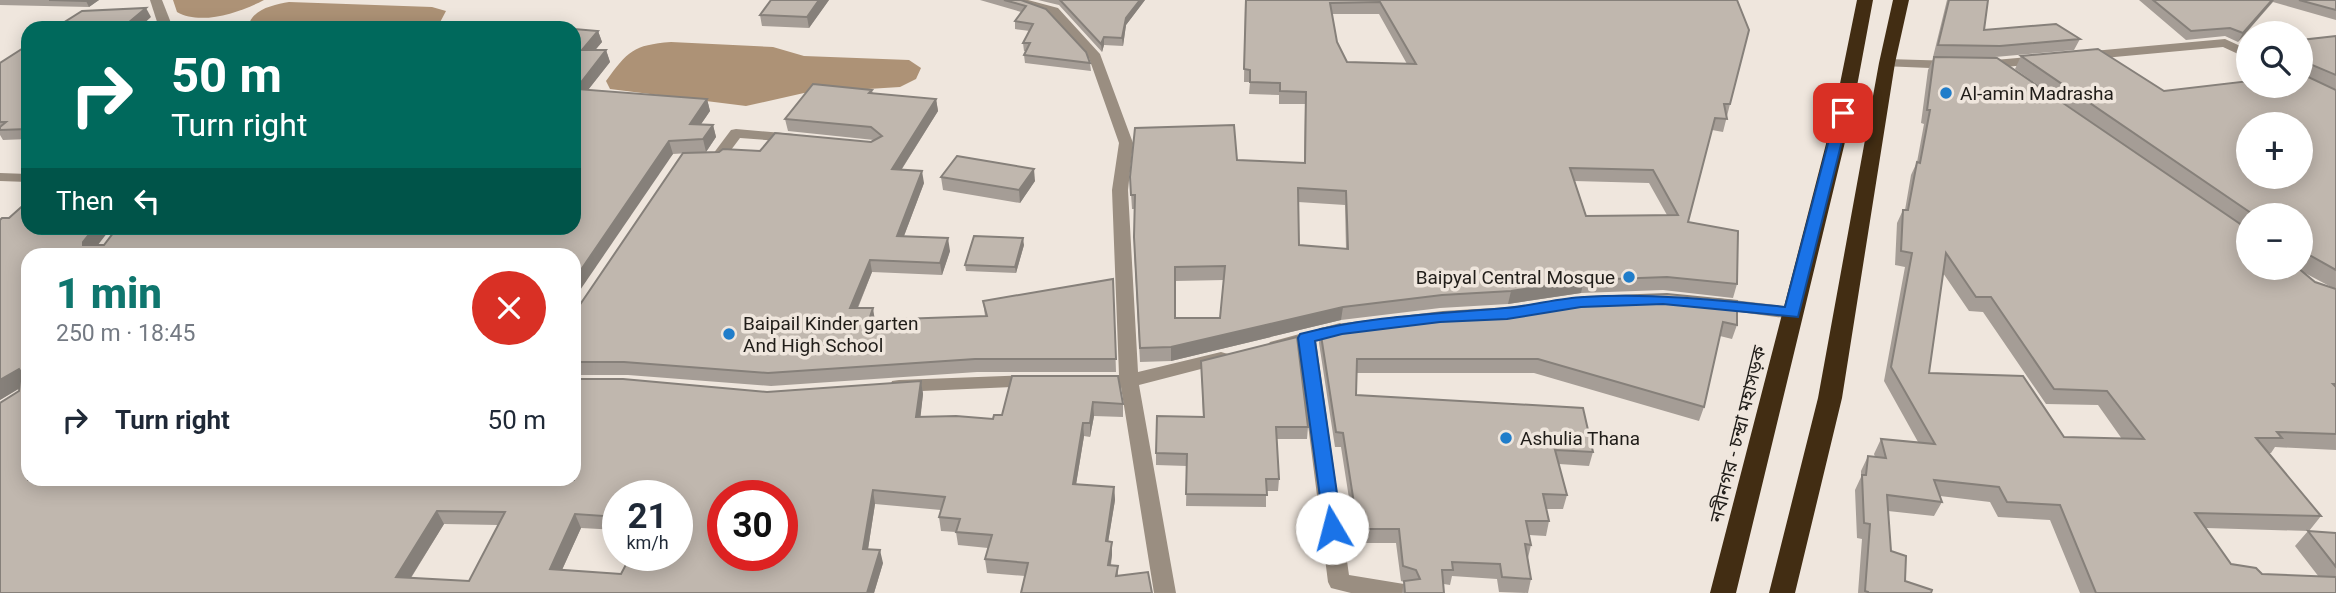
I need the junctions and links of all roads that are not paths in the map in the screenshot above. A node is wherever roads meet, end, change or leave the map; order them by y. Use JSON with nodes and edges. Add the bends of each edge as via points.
{"nodes":[{"id":1,"x":156,"y":0,"type":"edge"},
{"id":2,"x":1014,"y":0,"type":"edge"},
{"id":3,"x":1865,"y":0,"type":"edge"},
{"id":4,"x":1901,"y":0,"type":"edge"},
{"id":5,"x":164,"y":21,"type":"edge"},
{"id":6,"x":2236,"y":48,"type":"edge"},
{"id":7,"x":1887,"y":63,"type":"junction"},
{"id":8,"x":1982,"y":65,"type":"junction"},
{"id":9,"x":2017,"y":79,"type":"edge"},
{"id":10,"x":805,"y":139,"type":"edge"},
{"id":11,"x":692,"y":159,"type":"edge"},
{"id":12,"x":0,"y":177,"type":"edge"},
{"id":13,"x":21,"y":178,"type":"edge"},
{"id":14,"x":1700,"y":303,"type":"edge"},
{"id":15,"x":1792,"y":313,"type":"junction"},
{"id":16,"x":1354,"y":327,"type":"edge"},
{"id":17,"x":1306,"y":338,"type":"junction"},
{"id":18,"x":1258,"y":350,"type":"edge"},
{"id":19,"x":1233,"y":355,"type":"edge"},
{"id":20,"x":1045,"y":381,"type":"edge"},
{"id":21,"x":1073,"y":381,"type":"edge"},
{"id":22,"x":1129,"y":381,"type":"junction"},
{"id":23,"x":881,"y":387,"type":"edge"},
{"id":24,"x":1165,"y":593,"type":"edge"},
{"id":25,"x":1404,"y":593,"type":"edge"},
{"id":26,"x":1723,"y":593,"type":"edge"},
{"id":27,"x":1782,"y":593,"type":"edge"}],
"edges":[{"from":1,"to":5,"type":"street"},
{"from":2,"to":22,"type":"street","via":[[1053,11],[1095,57],[1126,143],[1120,190]]},
{"from":3,"to":15,"type":"highway","name":"নবীনগর - চন্দ্রা মহাসড়ক","via":[[1843,113]]},
{"from":4,"to":7,"type":"highway"},
{"from":6,"to":8,"type":"street","via":[[2225,43]]},
{"from":7,"to":8,"type":"street"},
{"from":7,"to":27,"type":"highway","via":[[1829,398]]},
{"from":8,"to":9,"type":"street"},
{"from":10,"to":11,"type":"street","via":[[736,133],[717,159]]},
{"from":12,"to":13,"type":"lane"},
{"from":14,"to":15,"type":"street"},
{"from":15,"to":26,"type":"highway","name":"নবীনগর - চন্দ্রা মহাসড়ক"},
{"from":16,"to":17,"type":"street"},
{"from":17,"to":18,"type":"street"},
{"from":17,"to":25,"type":"street","via":[[1339,582]]},
{"from":19,"to":22,"type":"street"},
{"from":20,"to":23,"type":"street"},
{"from":21,"to":22,"type":"street"},
{"from":22,"to":24,"type":"street"}]}
